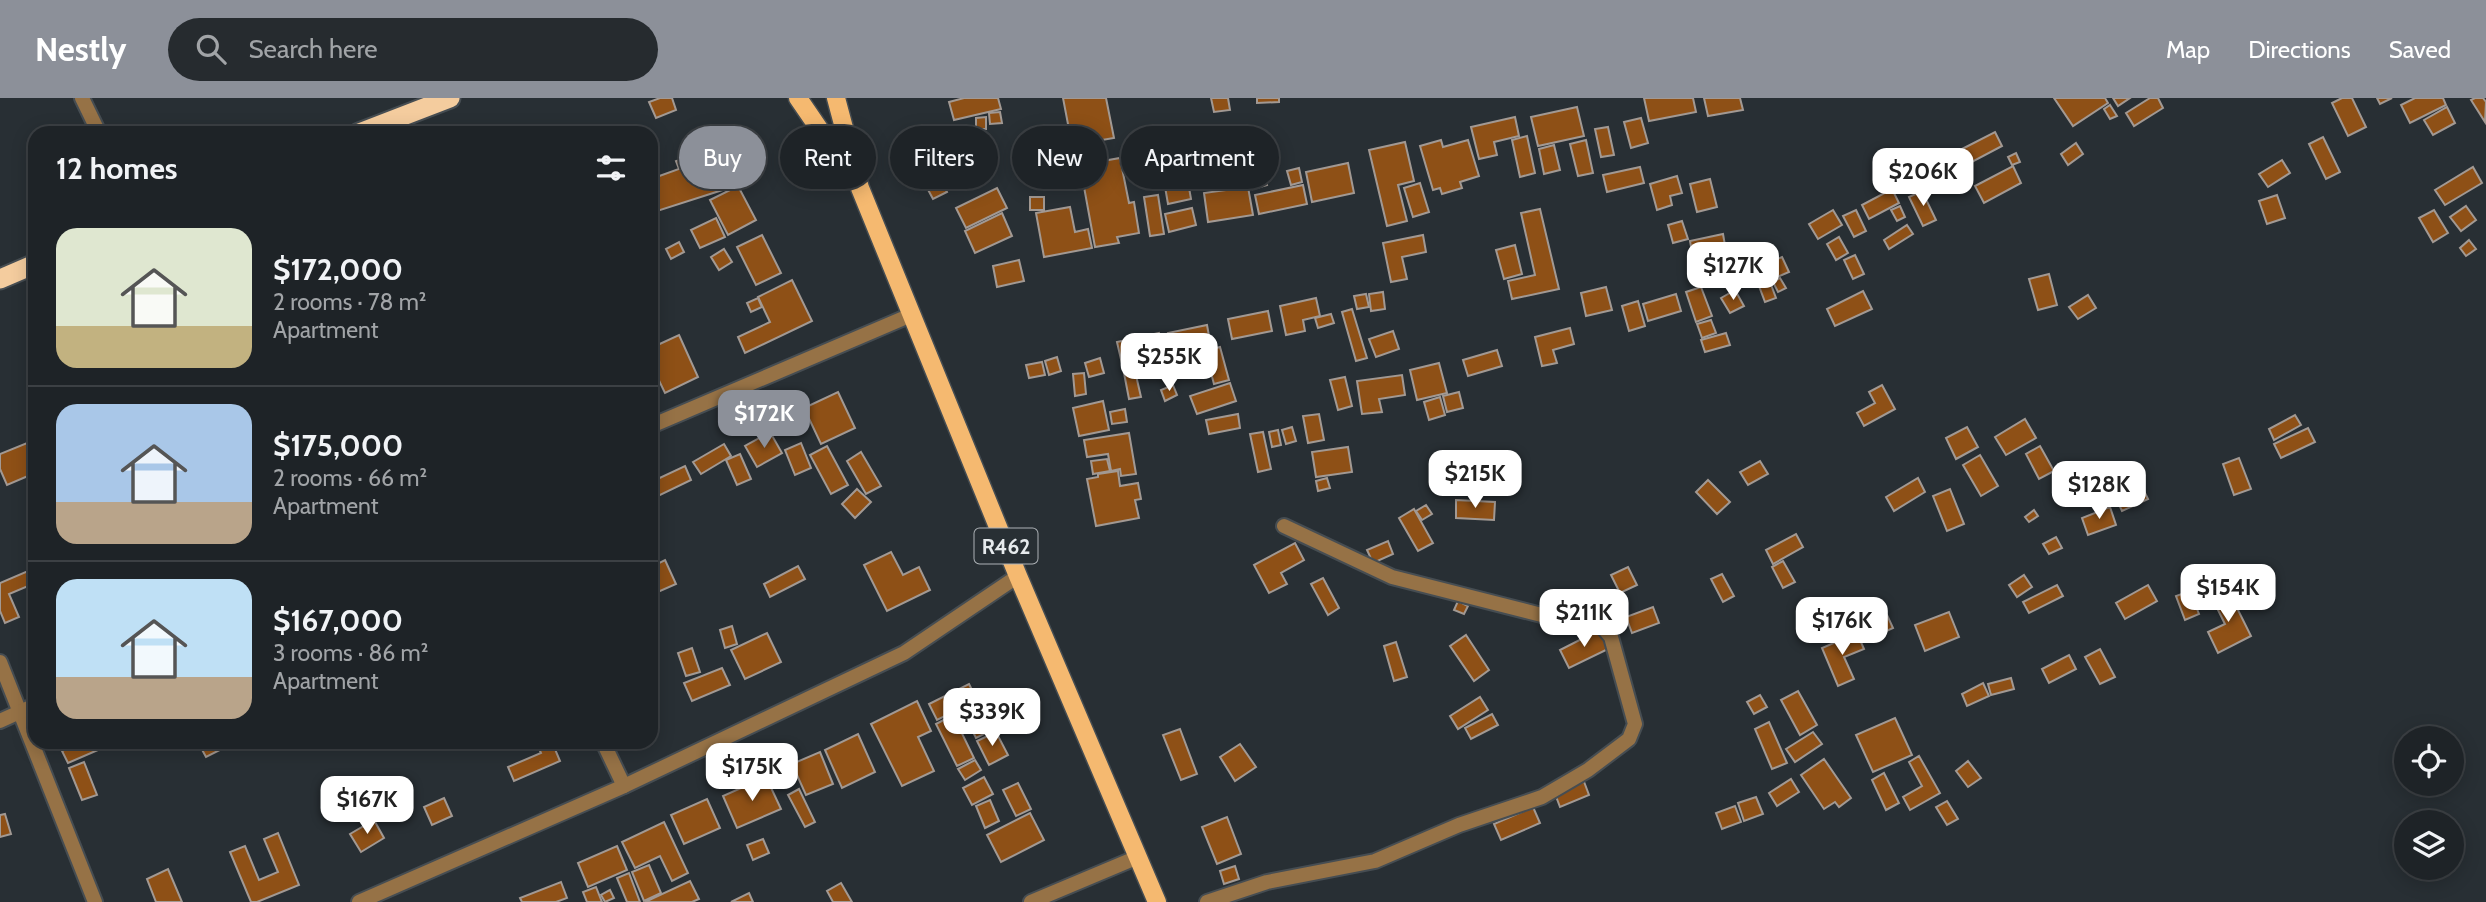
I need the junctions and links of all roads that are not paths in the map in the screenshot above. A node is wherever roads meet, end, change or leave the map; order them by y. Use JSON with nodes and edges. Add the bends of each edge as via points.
{"nodes":[{"id":1,"x":82,"y":98,"type":"edge"},
{"id":2,"x":450,"y":98,"type":"edge"},
{"id":3,"x":798,"y":98,"type":"edge"},
{"id":4,"x":836,"y":98,"type":"edge"},
{"id":5,"x":96,"y":126,"type":"edge"},
{"id":6,"x":377,"y":126,"type":"edge"},
{"id":7,"x":817,"y":126,"type":"edge"},
{"id":8,"x":843,"y":126,"type":"edge"},
{"id":9,"x":860,"y":189,"type":"edge"},
{"id":10,"x":28,"y":267,"type":"edge"},
{"id":11,"x":0,"y":279,"type":"edge"},
{"id":12,"x":911,"y":315,"type":"junction"},
{"id":13,"x":658,"y":423,"type":"edge"},
{"id":14,"x":1284,"y":526,"type":"dead end"},
{"id":15,"x":1018,"y":576,"type":"junction"},
{"id":16,"x":0,"y":662,"type":"edge"},
{"id":17,"x":28,"y":708,"type":"edge"},
{"id":18,"x":19,"y":712,"type":"junction"},
{"id":19,"x":0,"y":721,"type":"edge"},
{"id":20,"x":28,"y":734,"type":"edge"},
{"id":21,"x":34,"y":749,"type":"edge"},
{"id":22,"x":606,"y":749,"type":"edge"},
{"id":23,"x":624,"y":786,"type":"junction"},
{"id":24,"x":1138,"y":857,"type":"junction"},
{"id":25,"x":95,"y":902,"type":"edge"},
{"id":26,"x":359,"y":902,"type":"edge"},
{"id":27,"x":1031,"y":902,"type":"edge"},
{"id":28,"x":1157,"y":902,"type":"edge"},
{"id":29,"x":1207,"y":902,"type":"edge"}],
"edges":[{"from":1,"to":5,"type":"street"},
{"from":2,"to":6,"type":"highway"},
{"from":3,"to":7,"type":"main road","number":"R462"},
{"from":4,"to":8,"type":"main road","number":"R462"},
{"from":9,"to":12,"type":"main road","number":"R462"},
{"from":10,"to":11,"type":"highway"},
{"from":12,"to":13,"type":"street"},
{"from":12,"to":15,"type":"main road","number":"R462"},
{"from":14,"to":29,"type":"street","via":[[1392,577],[1561,620],[1600,624],[1611,637],[1635,724],[1629,739],[1542,797],[1375,861],[1267,882]]},
{"from":15,"to":23,"type":"street","via":[[904,653]]},
{"from":15,"to":24,"type":"main road","number":"R462"},
{"from":16,"to":18,"type":"street"},
{"from":17,"to":18,"type":"street"},
{"from":18,"to":19,"type":"street"},
{"from":18,"to":20,"type":"street"},
{"from":21,"to":25,"type":"street"},
{"from":22,"to":23,"type":"street"},
{"from":23,"to":26,"type":"street"},
{"from":24,"to":27,"type":"street"},
{"from":24,"to":28,"type":"main road","number":"R462"}]}
